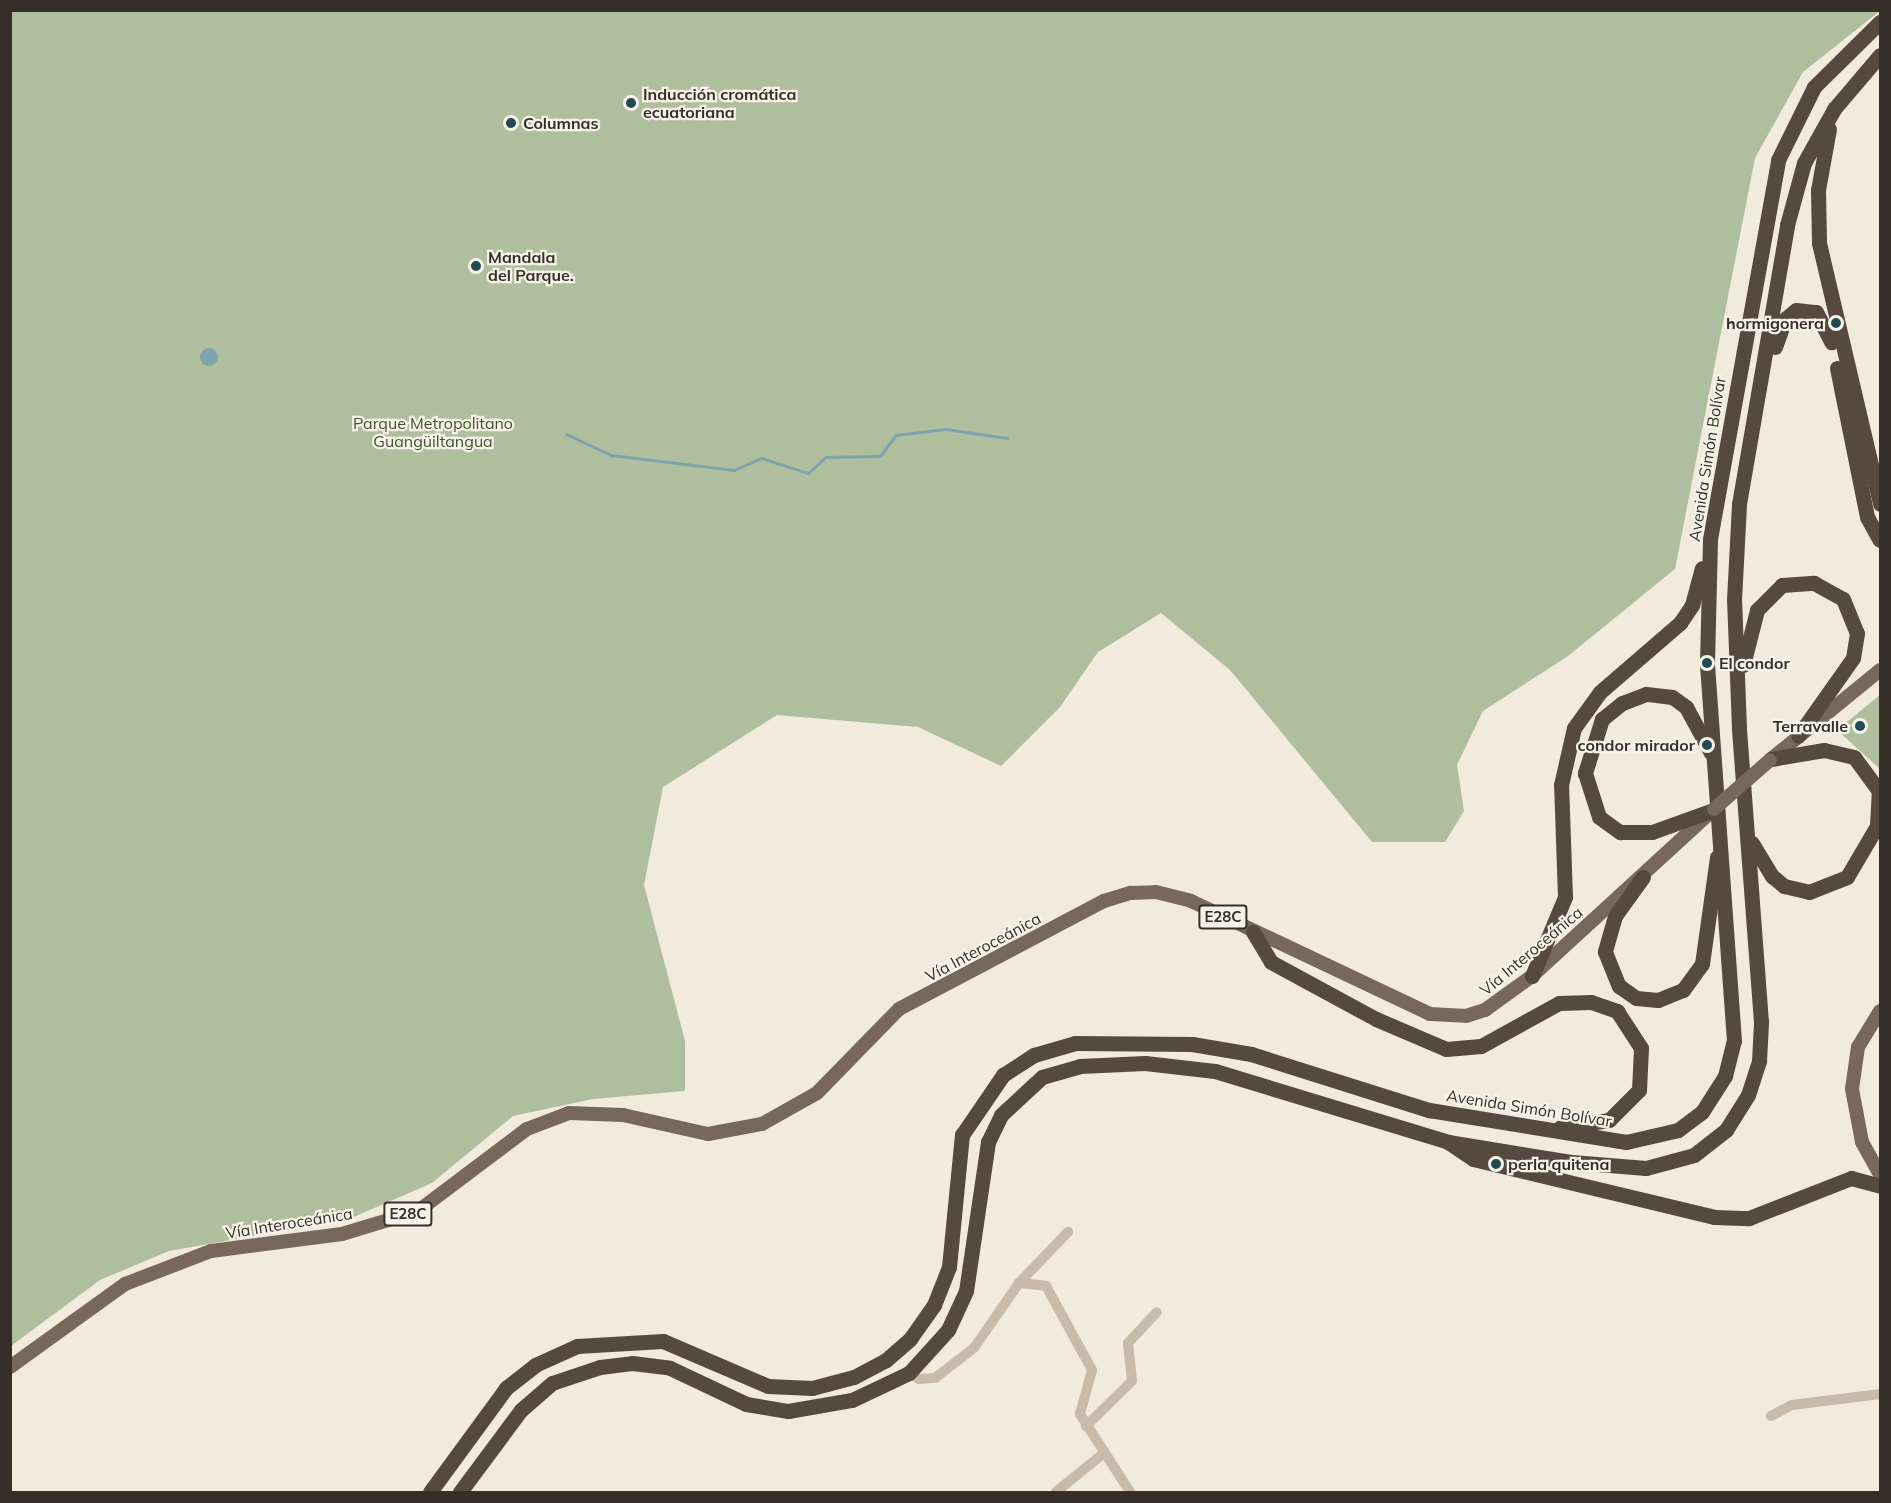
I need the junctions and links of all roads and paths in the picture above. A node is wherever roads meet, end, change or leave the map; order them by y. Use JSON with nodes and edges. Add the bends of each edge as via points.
{"nodes":[{"id":1,"x":1881,"y":22,"type":"edge"},
{"id":2,"x":1881,"y":55,"type":"edge"},
{"id":3,"x":1834,"y":109,"type":"junction"},
{"id":4,"x":1762,"y":387,"type":"junction"},
{"id":5,"x":1881,"y":504,"type":"edge"},
{"id":6,"x":1710,"y":539,"type":"junction"},
{"id":7,"x":1881,"y":540,"type":"edge"},
{"id":8,"x":1881,"y":670,"type":"edge"},
{"id":9,"x":1738,"y":694,"type":"junction"},
{"id":10,"x":1798,"y":736,"type":"junction"},
{"id":11,"x":1771,"y":759,"type":"junction"},
{"id":12,"x":1716,"y":764,"type":"junction"},
{"id":13,"x":1713,"y":809,"type":"junction"},
{"id":14,"x":1748,"y":835,"type":"junction"},
{"id":15,"x":1720,"y":845,"type":"junction"},
{"id":16,"x":1643,"y":877,"type":"junction"},
{"id":17,"x":1253,"y":932,"type":"junction"},
{"id":18,"x":1532,"y":976,"type":"junction"},
{"id":19,"x":1881,"y":1011,"type":"edge"},
{"id":20,"x":1518,"y":1128,"type":"junction"},
{"id":21,"x":1448,"y":1142,"type":"junction"},
{"id":22,"x":1881,"y":1174,"type":"edge"},
{"id":23,"x":1881,"y":1186,"type":"edge"},
{"id":24,"x":1068,"y":1232,"type":"dead end"},
{"id":25,"x":1019,"y":1283,"type":"junction"},
{"id":26,"x":1157,"y":1312,"type":"dead end"},
{"id":27,"x":47,"y":1339,"type":"junction"},
{"id":28,"x":10,"y":1358,"type":"edge"},
{"id":29,"x":10,"y":1367,"type":"edge"},
{"id":30,"x":909,"y":1372,"type":"junction"},
{"id":31,"x":1881,"y":1394,"type":"edge"},
{"id":32,"x":1771,"y":1416,"type":"dead end"},
{"id":33,"x":1086,"y":1426,"type":"junction"},
{"id":34,"x":1104,"y":1453,"type":"junction"},
{"id":35,"x":430,"y":1492,"type":"edge"},
{"id":36,"x":460,"y":1492,"type":"edge"},
{"id":37,"x":1056,"y":1492,"type":"edge"},
{"id":38,"x":1130,"y":1492,"type":"edge"}],
"edges":[{"from":1,"to":6,"type":"highway","name":"Avenida Simón Bolívar","via":[[1814,87],[1778,160]]},
{"from":2,"to":3,"type":"highway"},
{"from":3,"to":4,"type":"highway","via":[[1804,163],[1787,225]]},
{"from":3,"to":5,"type":"highway","via":[[1818,190],[1819,243]]},
{"from":4,"to":7,"type":"highway","via":[[1785,319],[1796,310],[1816,312],[1827,327],[1867,516]]},
{"from":4,"to":9,"type":"highway","via":[[1735,551]]},
{"from":6,"to":12,"type":"highway","name":"Avenida Simón Bolívar","via":[[1707,663]]},
{"from":6,"to":18,"type":"highway","via":[[1687,614],[1600,692],[1574,728],[1562,785],[1565,897]]},
{"from":8,"to":10,"type":"main road","name":"Vía Interoceánica","number":"E28C"},
{"from":9,"to":10,"type":"highway","via":[[1751,622],[1764,600],[1793,581],[1833,591],[1855,620],[1856,646],[1846,672]]},
{"from":9,"to":14,"type":"highway"},
{"from":10,"to":11,"type":"main road","name":"Vía Interoceánica","number":"E28C"},
{"from":11,"to":13,"type":"main road","name":"Vía Interoceánica","number":"E28C","bridge":true},
{"from":11,"to":14,"type":"highway","via":[[1824,750],[1854,757],[1879,791],[1877,826],[1847,877],[1809,892],[1784,886],[1772,876]]},
{"from":12,"to":13,"type":"highway","via":[[1686,706],[1652,694],[1622,703],[1602,719],[1585,773],[1599,817],[1620,832],[1652,832]]},
{"from":12,"to":15,"type":"highway","name":"Avenida Simón Bolívar"},
{"from":13,"to":16,"type":"main road","name":"Vía Interoceánica","number":"E28C"},
{"from":14,"to":21,"type":"highway","via":[[1759,1061],[1749,1095],[1726,1130],[1694,1155],[1646,1168]]},
{"from":15,"to":16,"type":"highway","via":[[1711,878],[1702,964],[1683,990],[1658,1000],[1636,998],[1619,986],[1605,952],[1615,916]]},
{"from":15,"to":20,"type":"highway","name":"Avenida Simón Bolívar","via":[[1734,1041],[1718,1090],[1678,1130],[1652,1140],[1626,1142]]},
{"from":16,"to":18,"type":"main road","name":"Vía Interoceánica","number":"E28C"},
{"from":17,"to":18,"type":"main road","name":"Vía Interoceánica","number":"E28C","via":[[1430,1014],[1466,1016],[1485,1010]]},
{"from":17,"to":20,"type":"highway","via":[[1271,962],[1376,1019],[1446,1049],[1481,1046],[1559,1003],[1591,1002],[1617,1011],[1637,1035],[1644,1060],[1633,1102],[1610,1120]]},
{"from":17,"to":27,"type":"main road","name":"Vía Interoceánica","number":"E28C","via":[[1191,901],[1156,892],[1104,901],[899,1009],[817,1094],[762,1125],[708,1134],[623,1115],[569,1113],[527,1129],[418,1211],[342,1234],[185,1259],[125,1284]]},
{"from":19,"to":22,"type":"main road","via":[[1858,1047],[1852,1089],[1862,1142]]},
{"from":20,"to":35,"type":"highway","name":"Avenida Simón Bolívar","via":[[1429,1110],[1251,1054],[1192,1044],[1075,1043],[1034,1055],[1003,1075],[962,1135],[949,1267],[934,1305],[910,1340],[886,1360],[854,1377],[812,1388],[768,1386],[663,1341],[577,1346],[535,1365],[506,1388]]},
{"from":21,"to":23,"type":"highway","via":[[1473,1159],[1714,1217],[1749,1218],[1851,1178]]},
{"from":21,"to":30,"type":"highway","via":[[1215,1071],[1145,1063],[1080,1066],[1042,1077],[1019,1093],[988,1142],[966,1291],[948,1330]]},
{"from":24,"to":25,"type":"street"},
{"from":25,"to":30,"type":"street","via":[[986,1334],[958,1361],[926,1380]]},
{"from":25,"to":33,"type":"street","via":[[1046,1286],[1088,1362],[1093,1377],[1080,1414]]},
{"from":26,"to":33,"type":"street","via":[[1128,1343],[1132,1381]]},
{"from":27,"to":28,"type":"main road","name":"Vía Interoceánica","number":"E28C"},
{"from":27,"to":29,"type":"main road","name":"Vía Interoceánica","number":"E28C"},
{"from":30,"to":36,"type":"highway","via":[[852,1400],[788,1411],[746,1404],[670,1368],[632,1363],[600,1367],[552,1383],[521,1410]]},
{"from":31,"to":32,"type":"street","via":[[1792,1405]]},
{"from":33,"to":34,"type":"street"},
{"from":34,"to":37,"type":"street"},
{"from":34,"to":38,"type":"street"}]}
